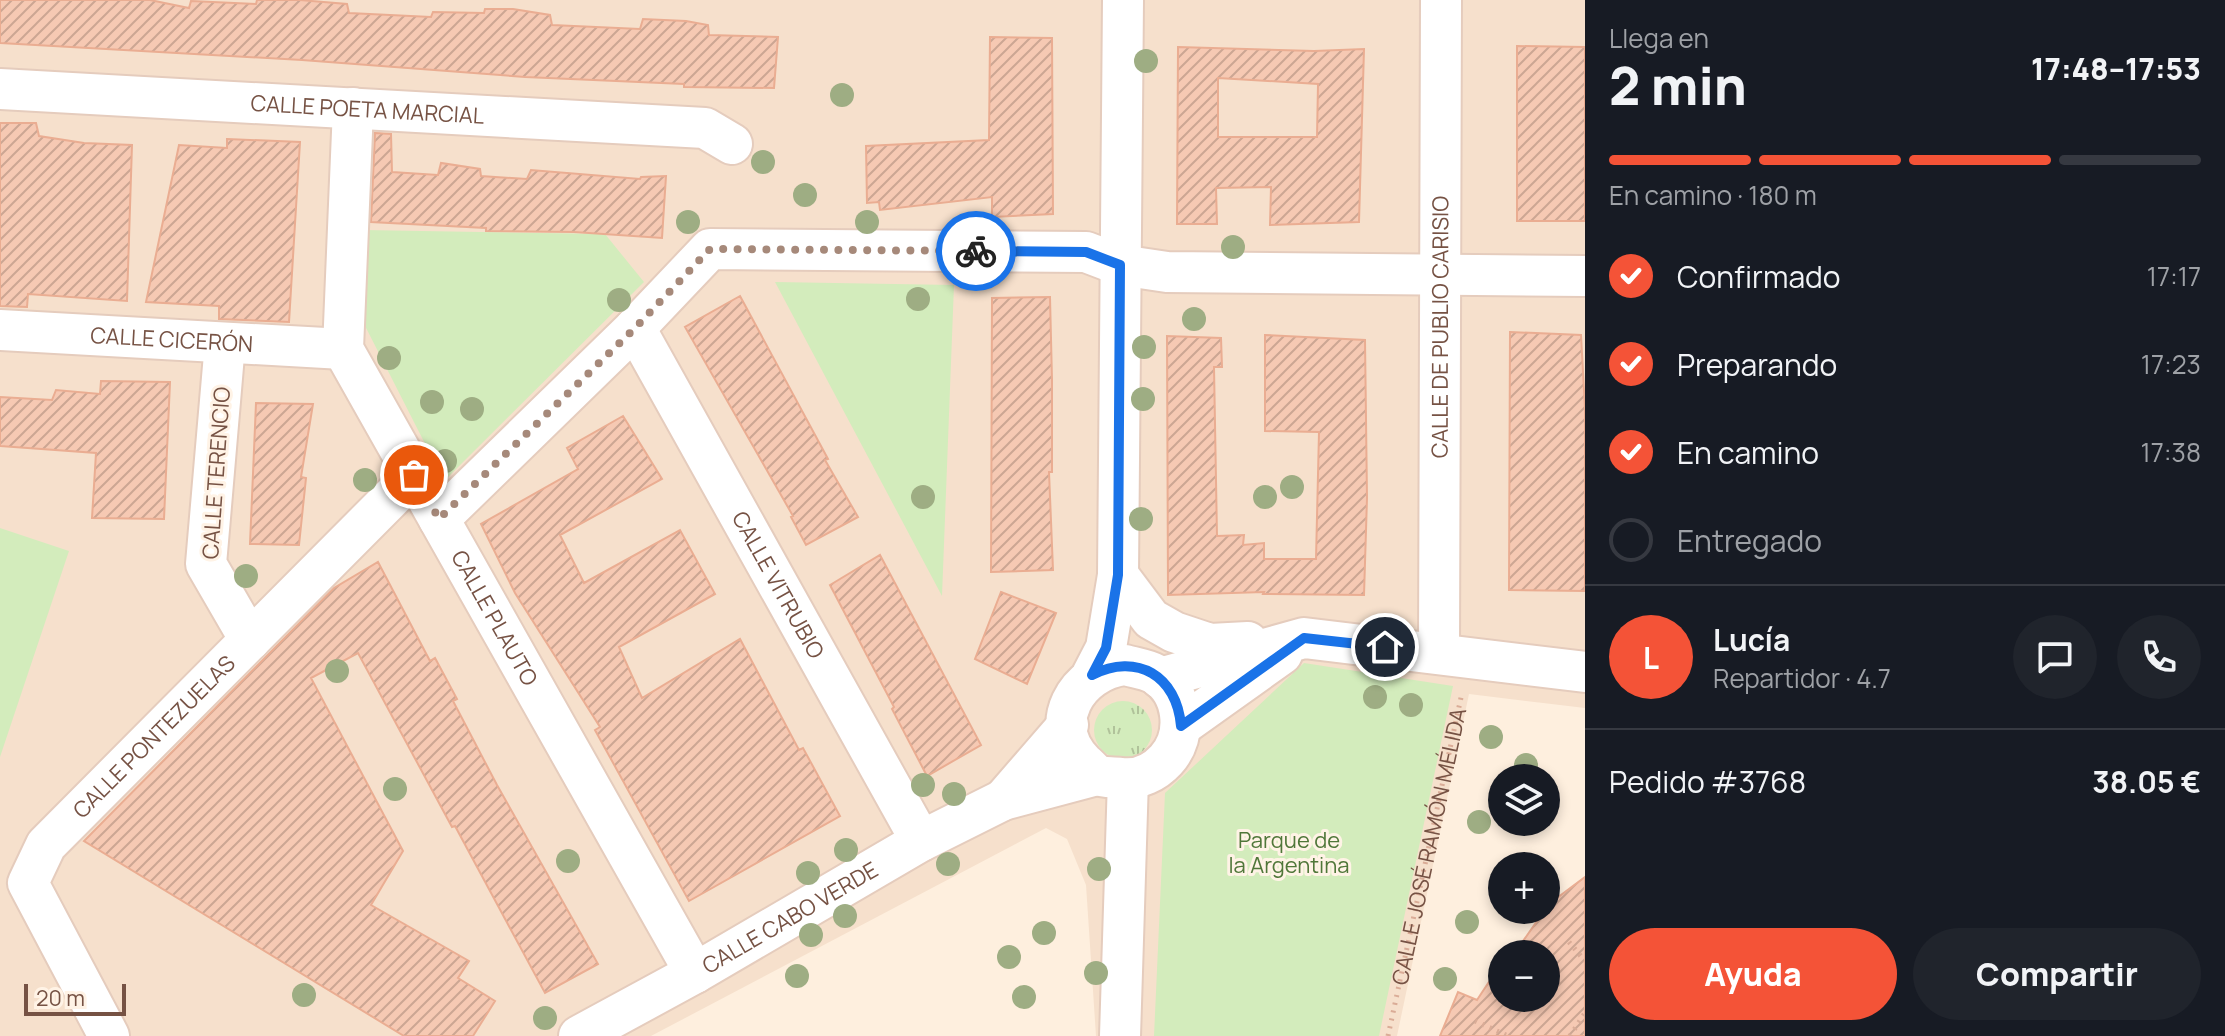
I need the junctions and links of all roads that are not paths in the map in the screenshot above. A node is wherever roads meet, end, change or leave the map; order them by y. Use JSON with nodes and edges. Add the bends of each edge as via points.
{"nodes":[{"id":1,"x":1123,"y":0,"type":"edge"},
{"id":2,"x":1441,"y":0,"type":"edge"},
{"id":3,"x":0,"y":89,"type":"edge"},
{"id":4,"x":353,"y":108,"type":"junction"},
{"id":5,"x":732,"y":144,"type":"dead end"},
{"id":6,"x":1120,"y":265,"type":"junction"},
{"id":7,"x":1440,"y":275,"type":"junction"},
{"id":8,"x":1585,"y":276,"type":"edge"},
{"id":9,"x":635,"y":328,"type":"junction"},
{"id":10,"x":0,"y":330,"type":"edge"},
{"id":11,"x":225,"y":343,"type":"junction"},
{"id":12,"x":343,"y":349,"type":"junction"},
{"id":13,"x":414,"y":475,"type":"junction"},
{"id":14,"x":439,"y":519,"type":"junction"},
{"id":15,"x":1118,"y":575,"type":"junction"},
{"id":16,"x":1304,"y":638,"type":"junction"},
{"id":17,"x":250,"y":640,"type":"junction"},
{"id":18,"x":1454,"y":655,"type":"junction"},
{"id":19,"x":1585,"y":672,"type":"edge"},
{"id":20,"x":1092,"y":675,"type":"junction"},
{"id":21,"x":1156,"y":675,"type":"junction"},
{"id":22,"x":1068,"y":725,"type":"junction"},
{"id":23,"x":1181,"y":726,"type":"junction"},
{"id":24,"x":1113,"y":777,"type":"junction"},
{"id":25,"x":1003,"y":800,"type":"junction"},
{"id":26,"x":921,"y":841,"type":"junction"},
{"id":27,"x":695,"y":973,"type":"junction"},
{"id":28,"x":109,"y":1036,"type":"edge"},
{"id":29,"x":579,"y":1036,"type":"edge"},
{"id":30,"x":1120,"y":1036,"type":"edge"}],
"edges":[{"from":1,"to":6,"type":"street"},
{"from":2,"to":7,"type":"street","name":"CALLE DE PUBLIO CARISIO"},
{"from":3,"to":4,"type":"street","name":"CALLE POETA MARCIAL"},
{"from":4,"to":5,"type":"street","name":"CALLE POETA MARCIAL","via":[[705,128]]},
{"from":4,"to":12,"type":"street"},
{"from":6,"to":7,"type":"street","via":[[1167,272]]},
{"from":6,"to":9,"type":"street","via":[[1086,252],[710,249]]},
{"from":6,"to":15,"type":"street"},
{"from":7,"to":8,"type":"street"},
{"from":7,"to":18,"type":"street","name":"CALLE DE PUBLIO CARISIO"},
{"from":9,"to":14,"type":"street"},
{"from":9,"to":26,"type":"street","name":"CALLE VITRUBIO"},
{"from":10,"to":11,"type":"street","name":"CALLE CICERÓN"},
{"from":11,"to":12,"type":"street","name":"CALLE CICERÓN"},
{"from":11,"to":17,"type":"street","name":"CALLE TERENCIO","via":[[206,564]]},
{"from":12,"to":13,"type":"street","name":"CALLE PLAUTO"},
{"from":13,"to":14,"type":"street","name":"CALLE PLAUTO"},
{"from":13,"to":17,"type":"street","name":"CALLE PONTEZUELAS"},
{"from":14,"to":27,"type":"street","name":"CALLE PLAUTO"},
{"from":15,"to":16,"type":"street","via":[[1151,619],[1174,632],[1210,644]]},
{"from":15,"to":20,"type":"street","via":[[1106,648]]},
{"from":15,"to":21,"type":"street"},
{"from":16,"to":18,"type":"street"},
{"from":16,"to":21,"type":"street"},
{"from":16,"to":23,"type":"street"},
{"from":17,"to":28,"type":"street","name":"CALLE PONTEZUELAS","via":[[46,845],[28,883]]},
{"from":18,"to":19,"type":"street"},
{"from":20,"to":21,"type":"street","via":[[1125,665]]},
{"from":20,"to":22,"type":"street","via":[[1078,688]]},
{"from":21,"to":23,"type":"street","via":[[1180,708]]},
{"from":22,"to":24,"type":"street","via":[[1078,757]]},
{"from":22,"to":25,"type":"street","name":"CALLE CABO VERDE"},
{"from":23,"to":24,"type":"street","via":[[1178,742],[1158,767],[1144,775]]},
{"from":24,"to":25,"type":"street","name":"CALLE CABO VERDE"},
{"from":24,"to":30,"type":"street"},
{"from":25,"to":26,"type":"street","name":"CALLE CABO VERDE"},
{"from":26,"to":27,"type":"street","name":"CALLE CABO VERDE"},
{"from":27,"to":29,"type":"street","name":"CALLE CABO VERDE"}]}
